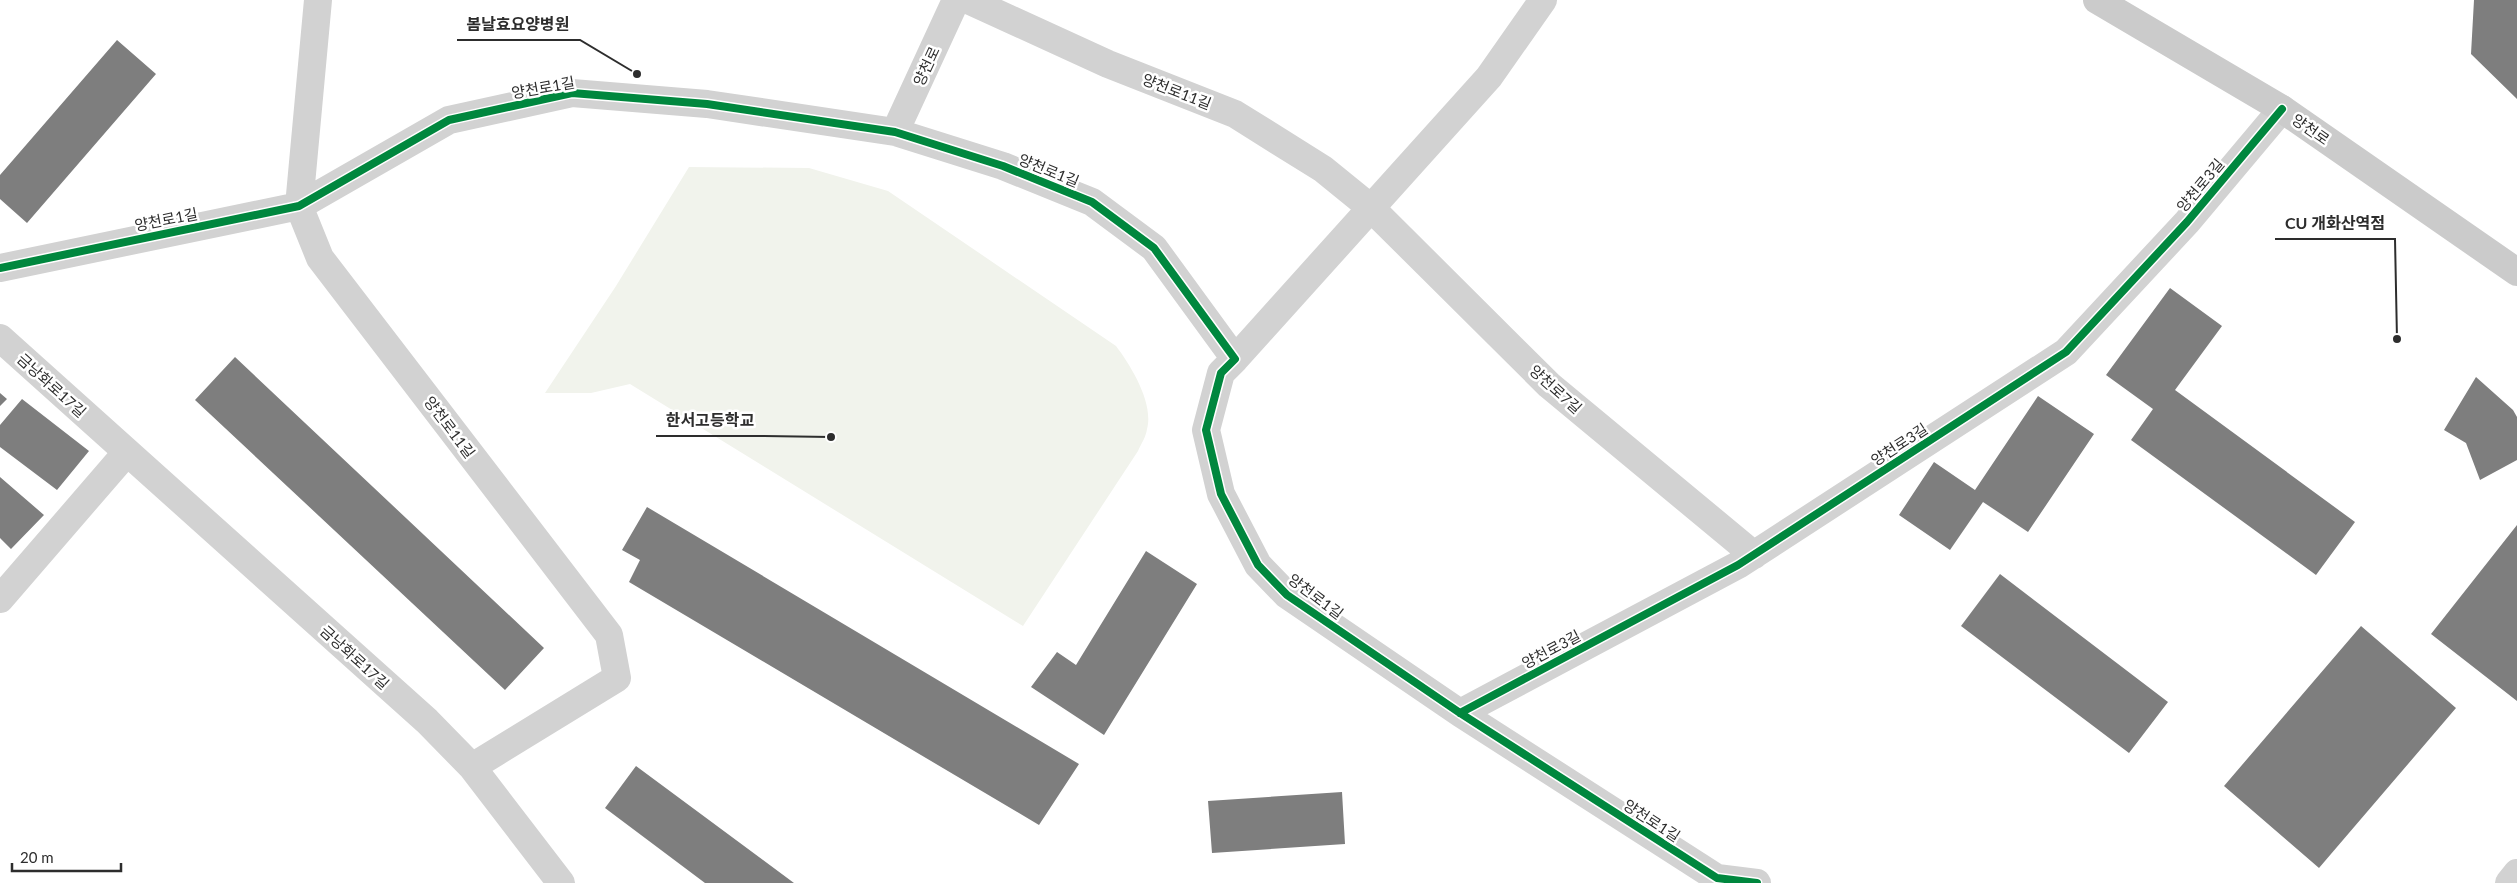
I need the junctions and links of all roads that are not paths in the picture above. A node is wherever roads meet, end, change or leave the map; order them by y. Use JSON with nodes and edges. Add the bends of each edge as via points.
{"nodes":[{"id":1,"x":318,"y":0,"type":"edge"},
{"id":2,"x":956,"y":0,"type":"edge"},
{"id":3,"x":968,"y":0,"type":"edge"},
{"id":4,"x":1543,"y":0,"type":"edge"},
{"id":5,"x":2097,"y":0,"type":"edge"},
{"id":6,"x":2282,"y":109,"type":"junction"},
{"id":7,"x":895,"y":132,"type":"junction"},
{"id":8,"x":299,"y":206,"type":"junction"},
{"id":9,"x":1371,"y":208,"type":"junction"},
{"id":10,"x":0,"y":268,"type":"edge"},
{"id":11,"x":2517,"y":272,"type":"edge"},
{"id":12,"x":0,"y":338,"type":"edge"},
{"id":13,"x":1234,"y":359,"type":"junction"},
{"id":14,"x":126,"y":452,"type":"junction"},
{"id":15,"x":1754,"y":555,"type":"junction"},
{"id":16,"x":0,"y":599,"type":"edge"},
{"id":17,"x":1460,"y":713,"type":"junction"},
{"id":18,"x":472,"y":767,"type":"junction"},
{"id":19,"x":2517,"y":873,"type":"edge"},
{"id":20,"x":560,"y":883,"type":"edge"},
{"id":21,"x":1757,"y":883,"type":"edge"},
{"id":22,"x":2509,"y":883,"type":"edge"}],
"edges":[{"from":1,"to":8,"type":"street","name":"양천로11길"},
{"from":2,"to":7,"type":"street","name":"양천로"},
{"from":3,"to":9,"type":"street","name":"양천로11길","via":[[1108,64],[1235,114],[1323,169]]},
{"from":4,"to":9,"type":"street","via":[[1489,77]]},
{"from":5,"to":6,"type":"main road","name":"양천로"},
{"from":6,"to":11,"type":"main road","name":"양천로"},
{"from":6,"to":15,"type":"street","name":"양천로3길","via":[[2187,222],[2066,352]]},
{"from":7,"to":8,"type":"street","name":"양천로1길","via":[[707,104],[572,93],[449,120]]},
{"from":7,"to":13,"type":"street","name":"양천로1길","via":[[1002,166],[1092,202],[1154,248]]},
{"from":8,"to":10,"type":"street","name":"양천로1길"},
{"from":8,"to":18,"type":"street","name":"양천로11길","via":[[320,258],[609,635],[617,678]]},
{"from":9,"to":13,"type":"street"},
{"from":9,"to":15,"type":"street","name":"양천로7길","via":[[1549,384]]},
{"from":12,"to":14,"type":"street","name":"금낭화로17길"},
{"from":13,"to":17,"type":"street","name":"양천로1길","via":[[1221,374],[1206,430],[1222,494],[1258,566],[1288,595]]},
{"from":14,"to":16,"type":"street"},
{"from":14,"to":18,"type":"street","name":"금낭화로17길","via":[[427,721]]},
{"from":15,"to":17,"type":"street","name":"양천로3길"},
{"from":17,"to":21,"type":"street","name":"양천로1길","via":[[1717,878]]},
{"from":18,"to":20,"type":"street","name":"금낭화로17길"},
{"from":19,"to":22,"type":"street"}]}
